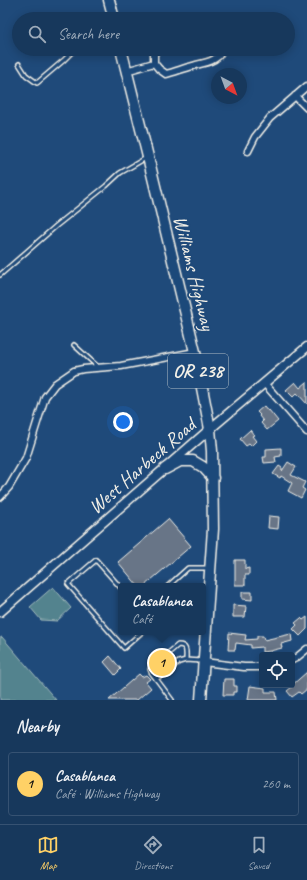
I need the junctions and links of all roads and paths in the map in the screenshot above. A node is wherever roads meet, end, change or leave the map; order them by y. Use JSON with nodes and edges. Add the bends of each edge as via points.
{"nodes":[{"id":1,"x":109,"y":0,"type":"edge"},
{"id":2,"x":112,"y":12,"type":"edge"},
{"id":3,"x":67,"y":56,"type":"edge"},
{"id":4,"x":123,"y":56,"type":"edge"},
{"id":5,"x":154,"y":56,"type":"edge"},
{"id":6,"x":219,"y":56,"type":"edge"},
{"id":7,"x":154,"y":63,"type":"junction"},
{"id":8,"x":19,"y":64,"type":"dead end"},
{"id":9,"x":126,"y":72,"type":"junction"},
{"id":10,"x":307,"y":86,"type":"edge"},
{"id":11,"x":295,"y":96,"type":"junction"},
{"id":12,"x":307,"y":108,"type":"edge"},
{"id":13,"x":248,"y":151,"type":"dead end"},
{"id":14,"x":148,"y":157,"type":"junction"},
{"id":15,"x":0,"y":275,"type":"edge"},
{"id":16,"x":74,"y":345,"type":"dead end"},
{"id":17,"x":307,"y":347,"type":"edge"},
{"id":18,"x":195,"y":352,"type":"junction"},
{"id":19,"x":99,"y":368,"type":"junction"},
{"id":20,"x":264,"y":383,"type":"junction"},
{"id":21,"x":210,"y":429,"type":"junction"},
{"id":22,"x":307,"y":432,"type":"edge"},
{"id":23,"x":165,"y":469,"type":"junction"},
{"id":24,"x":213,"y":478,"type":"junction"},
{"id":25,"x":0,"y":497,"type":"edge"},
{"id":26,"x":210,"y":568,"type":"junction"},
{"id":27,"x":171,"y":583,"type":"edge"},
{"id":28,"x":118,"y":585,"type":"edge"},
{"id":29,"x":0,"y":612,"type":"edge"},
{"id":30,"x":206,"y":631,"type":"edge"},
{"id":31,"x":139,"y":635,"type":"edge"},
{"id":32,"x":206,"y":635,"type":"edge"},
{"id":33,"x":307,"y":649,"type":"edge"},
{"id":34,"x":295,"y":658,"type":"edge"},
{"id":35,"x":186,"y":660,"type":"junction"},
{"id":36,"x":204,"y":662,"type":"junction"},
{"id":37,"x":259,"y":667,"type":"edge"},
{"id":38,"x":156,"y":679,"type":"junction"},
{"id":39,"x":172,"y":700,"type":"edge"},
{"id":40,"x":201,"y":700,"type":"edge"}],
"edges":[{"from":1,"to":2,"type":"main road"},
{"from":3,"to":8,"type":"lane","via":[[37,83],[26,75]]},
{"from":4,"to":9,"type":"main road","name":"Williams Highway","number":"OR 238"},
{"from":5,"to":7,"type":"street"},
{"from":6,"to":7,"type":"street","via":[[211,61],[166,74]]},
{"from":7,"to":9,"type":"street"},
{"from":9,"to":14,"type":"main road","name":"Williams Highway","number":"OR 238"},
{"from":10,"to":11,"type":"street"},
{"from":11,"to":12,"type":"street"},
{"from":11,"to":13,"type":"street","via":[[270,118]]},
{"from":14,"to":15,"type":"lane","via":[[120,173]]},
{"from":14,"to":18,"type":"main road","name":"Williams Highway","number":"OR 238"},
{"from":16,"to":19,"type":"lane"},
{"from":17,"to":20,"type":"street","name":"West Harbeck Road"},
{"from":18,"to":19,"type":"street"},
{"from":18,"to":21,"type":"main road","name":"Williams Highway","number":"OR 238"},
{"from":19,"to":25,"type":"street","via":[[74,371],[55,384],[45,397],[26,458]]},
{"from":20,"to":21,"type":"street","name":"West Harbeck Road"},
{"from":20,"to":22,"type":"street"},
{"from":21,"to":23,"type":"street","name":"West Harbeck Road"},
{"from":21,"to":24,"type":"main road","name":"Williams Highway","number":"OR 238"},
{"from":23,"to":24,"type":"main road","via":[[180,462],[193,461],[204,467]]},
{"from":23,"to":29,"type":"street","name":"West Harbeck Road"},
{"from":24,"to":26,"type":"main road","name":"Williams Highway","number":"OR 238"},
{"from":26,"to":27,"type":"lane","via":[[188,568]]},
{"from":26,"to":30,"type":"main road","name":"Williams Highway","number":"OR 238"},
{"from":28,"to":31,"type":"lane","via":[[96,560],[68,584],[124,648]]},
{"from":32,"to":36,"type":"main road","name":"Williams Highway","number":"OR 238"},
{"from":33,"to":34,"type":"street"},
{"from":35,"to":36,"type":"lane"},
{"from":35,"to":38,"type":"lane","via":[[179,662]]},
{"from":35,"to":38,"type":"lane","via":[[185,647],[174,647],[150,669]]},
{"from":36,"to":37,"type":"street"},
{"from":36,"to":40,"type":"main road","name":"Williams Highway","number":"OR 238"},
{"from":38,"to":39,"type":"lane"}]}
